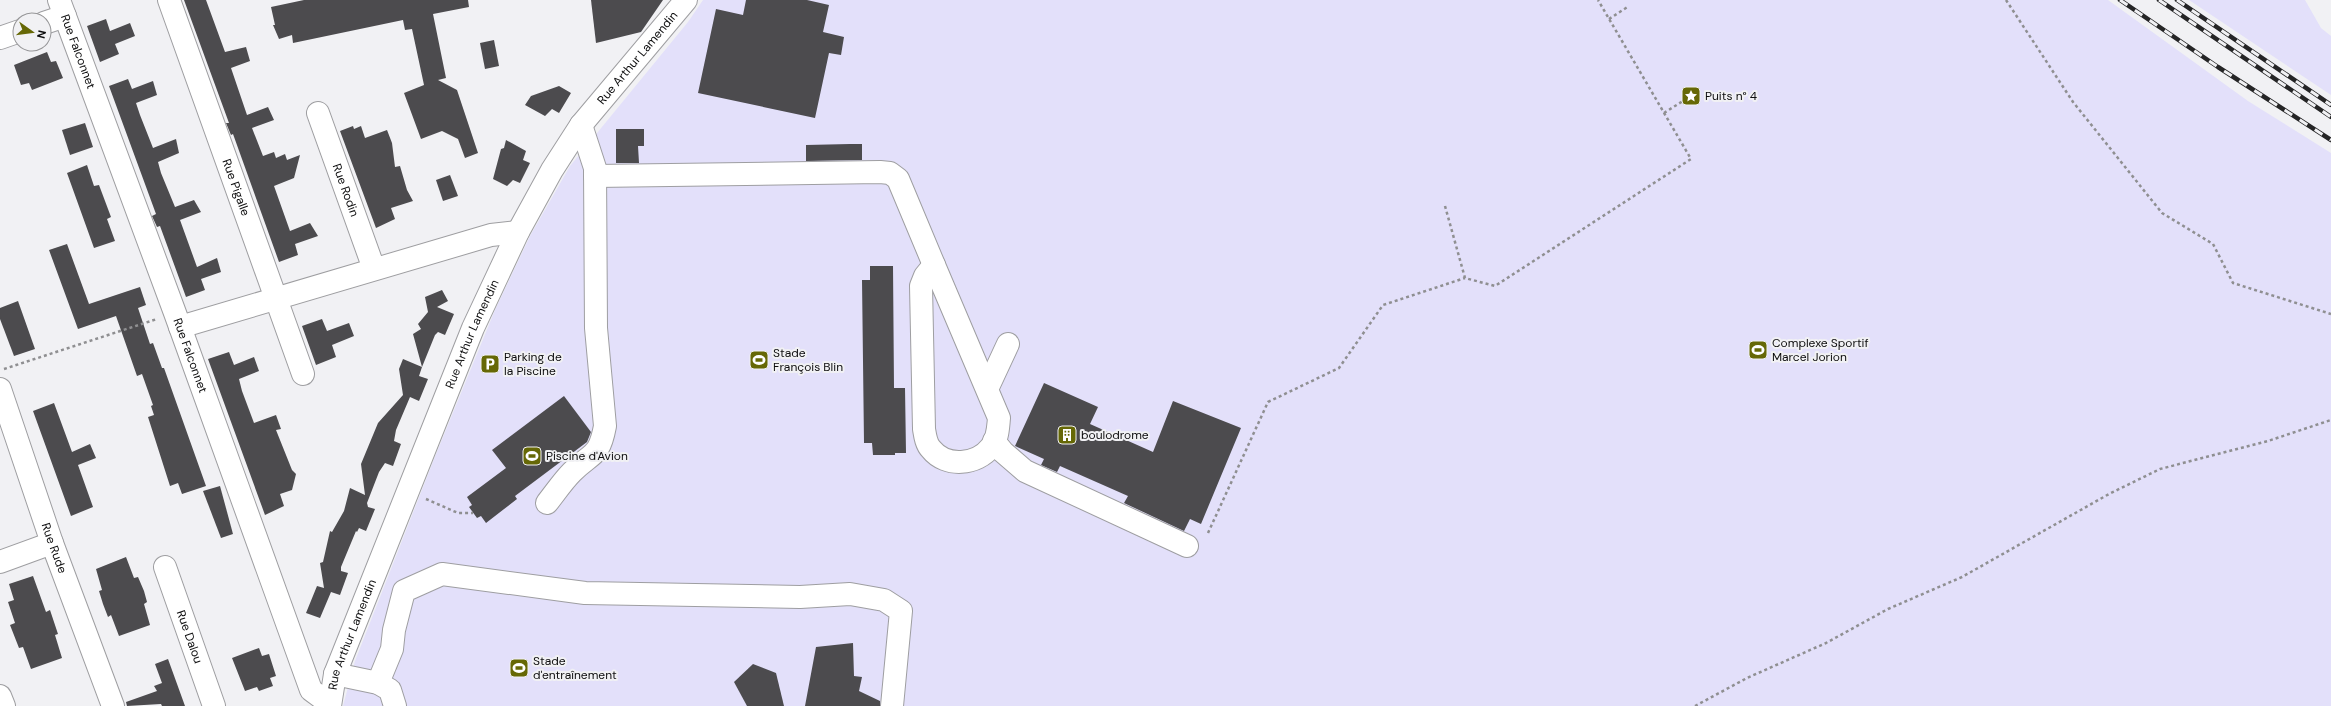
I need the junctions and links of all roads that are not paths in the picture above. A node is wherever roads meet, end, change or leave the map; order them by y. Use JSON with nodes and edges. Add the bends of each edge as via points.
{"nodes":[{"id":1,"x":169,"y":0,"type":"edge"},
{"id":2,"x":686,"y":0,"type":"edge"},
{"id":3,"x":62,"y":8,"type":"edge"},
{"id":4,"x":52,"y":16,"type":"edge"},
{"id":5,"x":12,"y":34,"type":"edge"},
{"id":6,"x":0,"y":38,"type":"edge"},
{"id":7,"x":318,"y":113,"type":"dead end"},
{"id":8,"x":582,"y":125,"type":"junction"},
{"id":9,"x":595,"y":176,"type":"junction"},
{"id":10,"x":518,"y":232,"type":"junction"},
{"id":11,"x":934,"y":265,"type":"junction"},
{"id":12,"x":374,"y":269,"type":"junction"},
{"id":13,"x":275,"y":298,"type":"junction"},
{"id":14,"x":178,"y":320,"type":"junction"},
{"id":15,"x":1008,"y":344,"type":"dead end"},
{"id":16,"x":303,"y":374,"type":"dead end"},
{"id":17,"x":988,"y":387,"type":"junction"},
{"id":18,"x":0,"y":389,"type":"edge"},
{"id":19,"x":994,"y":441,"type":"junction"},
{"id":20,"x":547,"y":503,"type":"dead end"},
{"id":21,"x":52,"y":542,"type":"junction"},
{"id":22,"x":1187,"y":546,"type":"dead end"},
{"id":23,"x":0,"y":562,"type":"edge"},
{"id":24,"x":165,"y":568,"type":"dead end"},
{"id":25,"x":335,"y":674,"type":"junction"},
{"id":26,"x":378,"y":683,"type":"junction"},
{"id":27,"x":0,"y":696,"type":"edge"},
{"id":28,"x":326,"y":705,"type":"edge"},
{"id":29,"x":4,"y":706,"type":"edge"},
{"id":30,"x":113,"y":706,"type":"edge"},
{"id":31,"x":214,"y":706,"type":"edge"},
{"id":32,"x":395,"y":706,"type":"edge"},
{"id":33,"x":892,"y":706,"type":"edge"}],
"edges":[{"from":1,"to":13,"type":"street","name":"Rue Pigalle"},
{"from":2,"to":8,"type":"street","name":"Rue Arthur Lamendin"},
{"from":3,"to":4,"type":"street"},
{"from":3,"to":14,"type":"street","name":"Rue Falconnet"},
{"from":5,"to":6,"type":"street"},
{"from":7,"to":12,"type":"street","name":"Rue Rodin"},
{"from":8,"to":9,"type":"street"},
{"from":8,"to":10,"type":"street","name":"Rue Arthur Lamendin","via":[[552,170]]},
{"from":9,"to":11,"type":"street","via":[[890,173],[898,179]]},
{"from":9,"to":20,"type":"street","via":[[596,328],[606,426],[603,440],[596,452],[573,471]]},
{"from":10,"to":12,"type":"street","via":[[491,235]]},
{"from":10,"to":25,"type":"street","name":"Rue Arthur Lamendin","via":[[473,328]]},
{"from":11,"to":17,"type":"street"},
{"from":11,"to":19,"type":"street","via":[[921,286],[926,440],[930,449],[951,462],[962,462],[983,455]]},
{"from":12,"to":13,"type":"street"},
{"from":13,"to":14,"type":"street"},
{"from":13,"to":16,"type":"street","name":"Rue Pigalle"},
{"from":14,"to":28,"type":"street","name":"Rue Falconnet","via":[[311,690]]},
{"from":15,"to":17,"type":"street"},
{"from":17,"to":19,"type":"street","via":[[999,418],[998,433]]},
{"from":18,"to":21,"type":"street","name":"Rue Rude"},
{"from":19,"to":22,"type":"street","via":[[1002,452],[1025,471]]},
{"from":21,"to":23,"type":"street"},
{"from":21,"to":30,"type":"street","name":"Rue Rude"},
{"from":24,"to":31,"type":"street","name":"Rue Dalou"},
{"from":25,"to":26,"type":"street"},
{"from":25,"to":28,"type":"street","name":"Rue Arthur Lamendin"},
{"from":26,"to":32,"type":"street","via":[[390,690]]},
{"from":26,"to":33,"type":"street","via":[[392,649],[404,591],[442,574],[585,592],[800,597],[850,594],[884,600],[901,610]]},
{"from":27,"to":29,"type":"street"}]}
